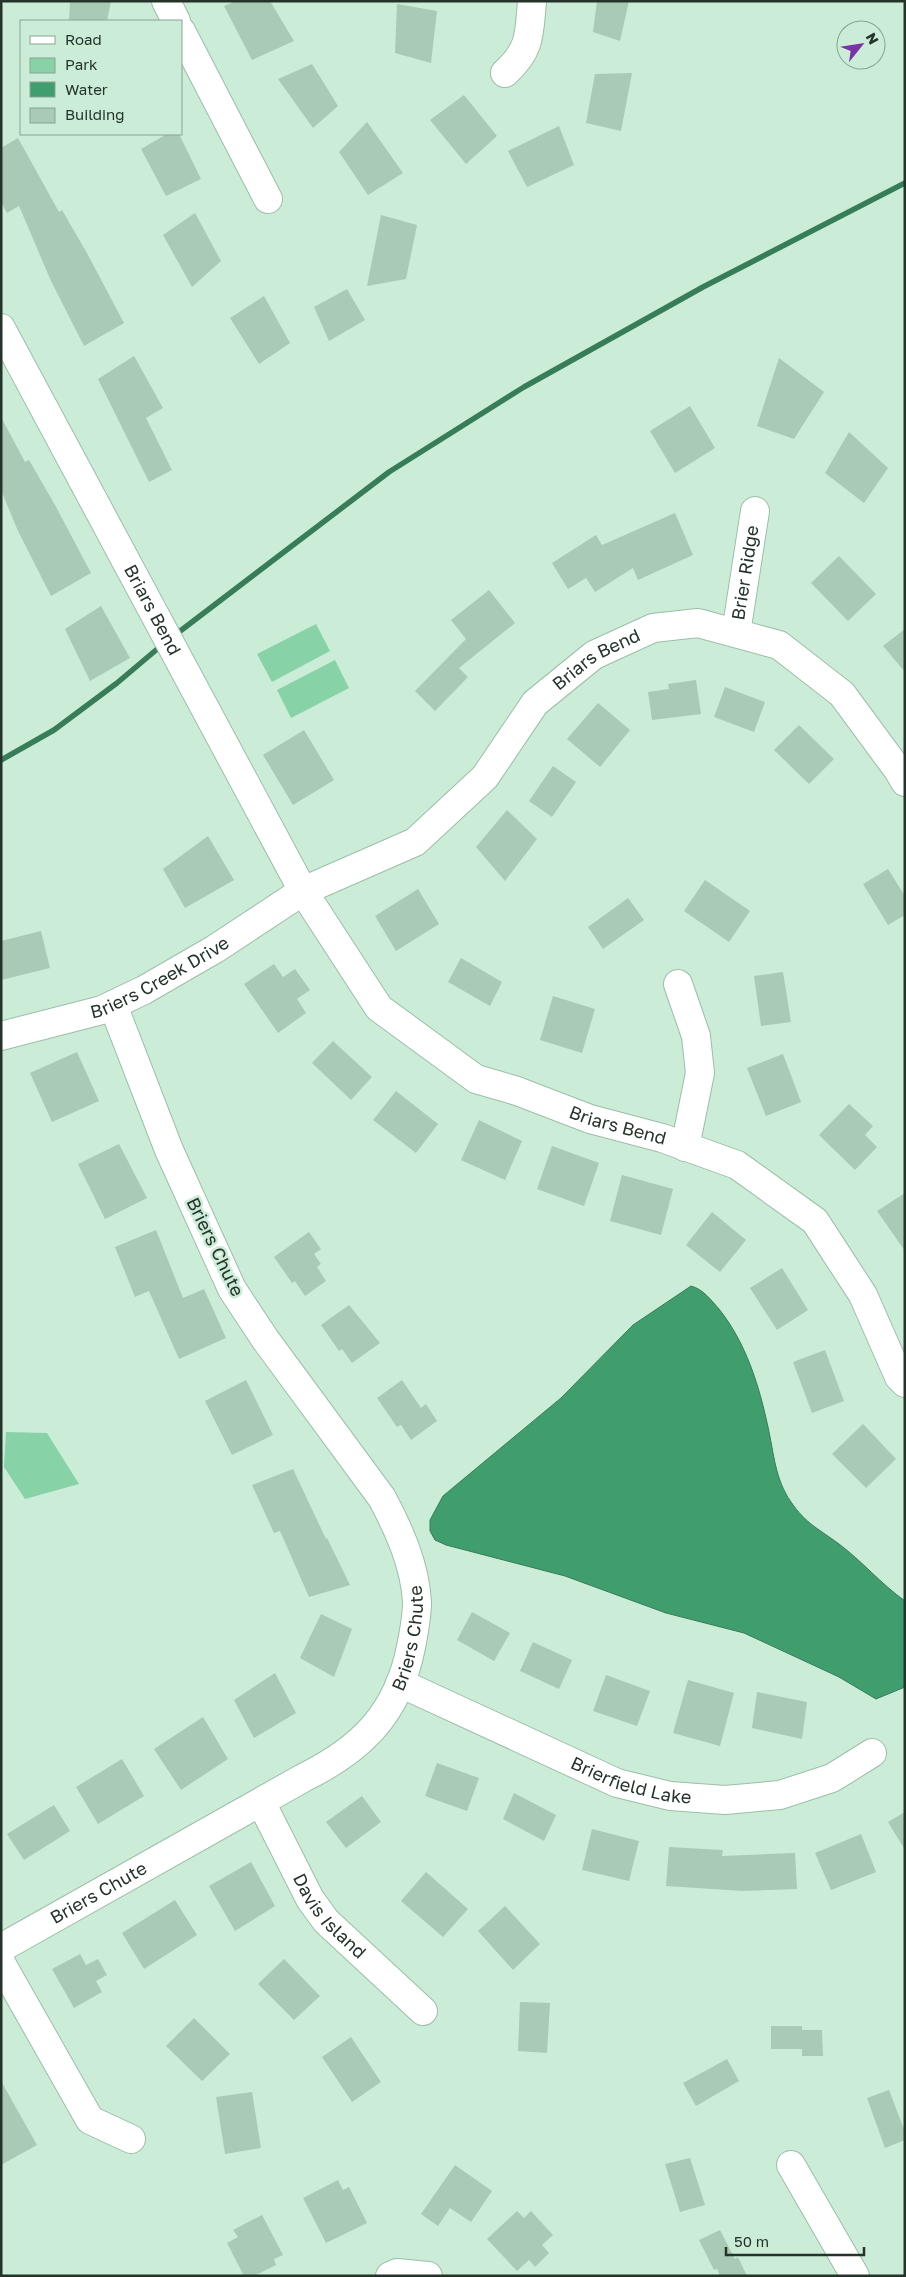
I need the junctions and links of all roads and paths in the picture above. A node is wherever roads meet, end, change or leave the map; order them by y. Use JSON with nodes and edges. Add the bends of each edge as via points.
{"nodes":[{"id":1,"x":166,"y":1,"type":"edge"},
{"id":2,"x":532,"y":1,"type":"edge"},
{"id":3,"x":176,"y":20,"type":"edge"},
{"id":4,"x":182,"y":33,"type":"edge"},
{"id":5,"x":505,"y":73,"type":"dead end"},
{"id":6,"x":268,"y":199,"type":"dead end"},
{"id":7,"x":1,"y":328,"type":"edge"},
{"id":8,"x":755,"y":511,"type":"dead end"},
{"id":9,"x":736,"y":634,"type":"junction"},
{"id":10,"x":905,"y":782,"type":"edge"},
{"id":11,"x":303,"y":891,"type":"junction"},
{"id":12,"x":678,"y":984,"type":"dead end"},
{"id":13,"x":113,"y":1005,"type":"junction"},
{"id":14,"x":1,"y":1036,"type":"edge"},
{"id":15,"x":686,"y":1146,"type":"junction"},
{"id":16,"x":905,"y":1383,"type":"edge"},
{"id":17,"x":400,"y":1683,"type":"junction"},
{"id":18,"x":872,"y":1753,"type":"dead end"},
{"id":19,"x":261,"y":1802,"type":"junction"},
{"id":20,"x":1,"y":1948,"type":"edge"},
{"id":21,"x":1,"y":1963,"type":"edge"},
{"id":22,"x":423,"y":2011,"type":"dead end"},
{"id":23,"x":131,"y":2139,"type":"dead end"},
{"id":24,"x":792,"y":2165,"type":"dead end"},
{"id":25,"x":390,"y":2276,"type":"edge"},
{"id":26,"x":428,"y":2276,"type":"edge"},
{"id":27,"x":855,"y":2276,"type":"edge"}],
"edges":[{"from":1,"to":3,"type":"street"},
{"from":2,"to":5,"type":"street","via":[[528,40],[520,59]]},
{"from":4,"to":6,"type":"street"},
{"from":7,"to":11,"type":"street","name":"Briars Bend"},
{"from":8,"to":9,"type":"street","name":"Brier Ridge"},
{"from":9,"to":10,"type":"street","name":"Briars Bend","via":[[779,645],[842,694]]},
{"from":9,"to":11,"type":"street","name":"Briars Bend","via":[[698,623],[653,628],[594,655],[535,703],[485,777],[415,842]]},
{"from":11,"to":13,"type":"street","name":"Briers Creek Drive","via":[[215,949]]},
{"from":11,"to":15,"type":"street","name":"Briars Bend","via":[[379,1008],[476,1079],[590,1119]]},
{"from":12,"to":15,"type":"street","via":[[696,1036],[700,1073]]},
{"from":13,"to":14,"type":"street","name":"Briers Creek Drive"},
{"from":13,"to":17,"type":"street","name":"Briers Chute","via":[[169,1150],[232,1289],[382,1498],[395,1522],[405,1548],[417,1602],[409,1656]]},
{"from":15,"to":16,"type":"street","name":"Briars Bend","via":[[736,1165],[815,1221],[863,1295],[899,1377]]},
{"from":17,"to":18,"type":"street","name":"Brierfield Lake","via":[[617,1783],[670,1796],[725,1800],[780,1794],[832,1778]]},
{"from":17,"to":19,"type":"street","name":"Briers Chute","via":[[389,1708],[353,1749],[331,1765]]},
{"from":19,"to":20,"type":"street","name":"Briers Chute"},
{"from":19,"to":22,"type":"street","name":"Davis Island","via":[[310,1899],[326,1921]]},
{"from":21,"to":23,"type":"street","via":[[90,2120]]},
{"from":24,"to":27,"type":"street"},
{"from":25,"to":26,"type":"street","via":[[397,2273]]}]}
